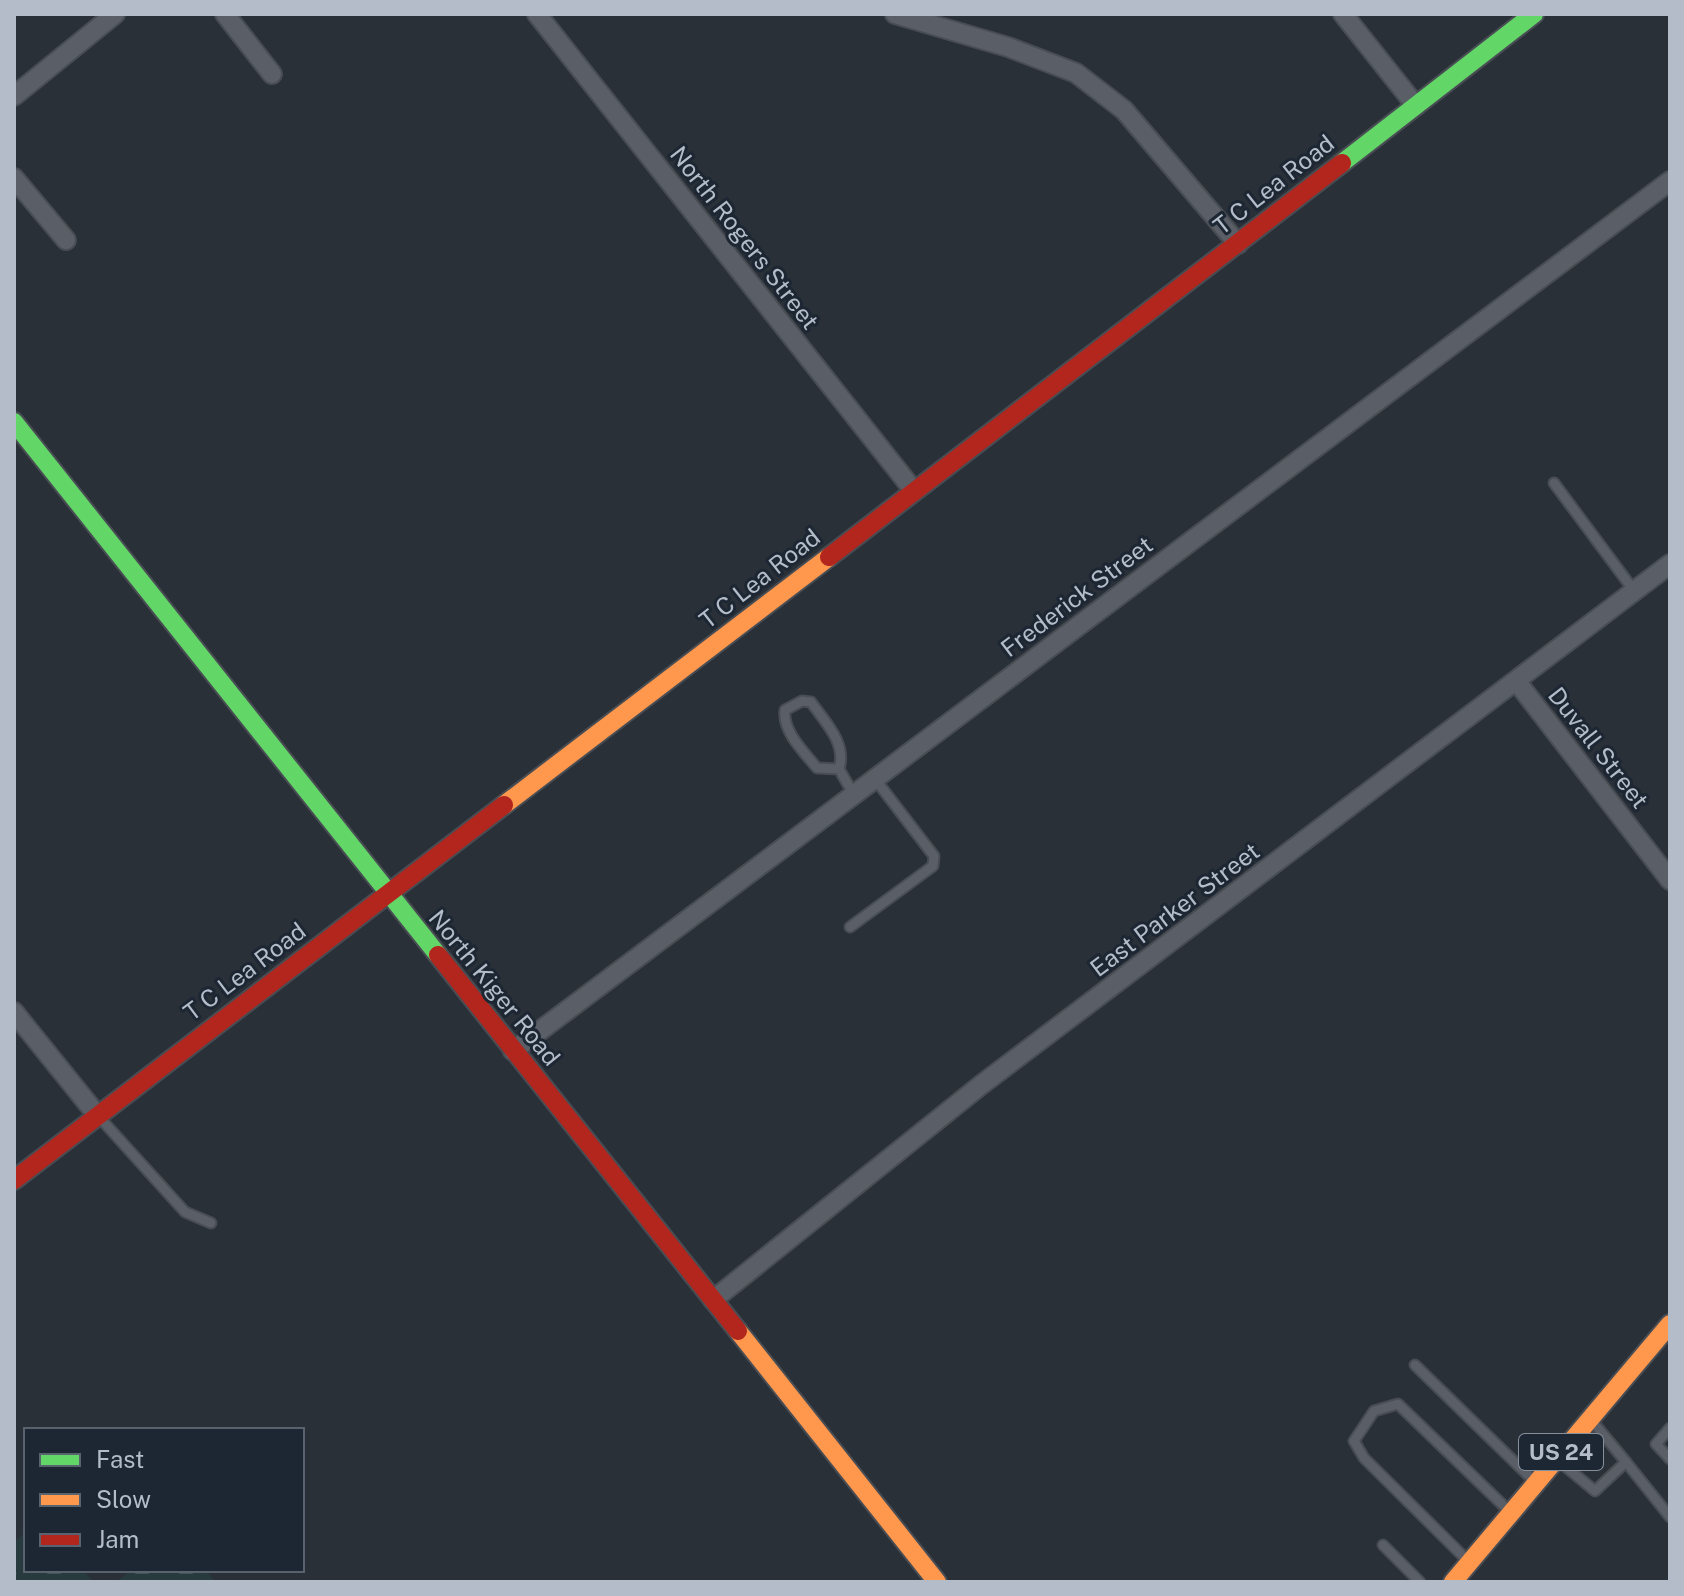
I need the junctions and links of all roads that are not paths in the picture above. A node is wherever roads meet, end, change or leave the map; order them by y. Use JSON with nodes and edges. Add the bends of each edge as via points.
{"nodes":[{"id":1,"x":115,"y":14,"type":"edge"},
{"id":2,"x":225,"y":14,"type":"edge"},
{"id":3,"x":537,"y":14,"type":"edge"},
{"id":4,"x":895,"y":14,"type":"edge"},
{"id":5,"x":1343,"y":14,"type":"edge"},
{"id":6,"x":1534,"y":14,"type":"edge"},
{"id":7,"x":272,"y":74,"type":"dead end"},
{"id":8,"x":14,"y":96,"type":"edge"},
{"id":9,"x":1416,"y":106,"type":"junction"},
{"id":10,"x":14,"y":178,"type":"edge"},
{"id":11,"x":1670,"y":181,"type":"edge"},
{"id":12,"x":66,"y":240,"type":"dead end"},
{"id":13,"x":1238,"y":244,"type":"junction"},
{"id":14,"x":14,"y":422,"type":"edge"},
{"id":15,"x":1554,"y":483,"type":"dead end"},
{"id":16,"x":914,"y":491,"type":"junction"},
{"id":17,"x":1670,"y":564,"type":"edge"},
{"id":18,"x":1635,"y":592,"type":"junction"},
{"id":19,"x":1517,"y":682,"type":"junction"},
{"id":20,"x":839,"y":769,"type":"junction"},
{"id":21,"x":875,"y":779,"type":"junction"},
{"id":22,"x":854,"y":795,"type":"junction"},
{"id":23,"x":1670,"y":880,"type":"edge"},
{"id":24,"x":388,"y":893,"type":"junction"},
{"id":25,"x":850,"y":927,"type":"dead end"},
{"id":26,"x":14,"y":1012,"type":"edge"},
{"id":27,"x":513,"y":1051,"type":"junction"},
{"id":28,"x":97,"y":1115,"type":"junction"},
{"id":29,"x":14,"y":1180,"type":"edge"},
{"id":30,"x":211,"y":1223,"type":"dead end"},
{"id":31,"x":713,"y":1300,"type":"junction"},
{"id":32,"x":1669,"y":1326,"type":"edge"},
{"id":33,"x":1415,"y":1365,"type":"dead end"},
{"id":34,"x":1590,"y":1418,"type":"junction"},
{"id":35,"x":1670,"y":1428,"type":"edge"},
{"id":36,"x":1556,"y":1458,"type":"junction"},
{"id":37,"x":1670,"y":1459,"type":"edge"},
{"id":38,"x":1626,"y":1462,"type":"junction"},
{"id":39,"x":1536,"y":1482,"type":"junction"},
{"id":40,"x":1510,"y":1512,"type":"junction"},
{"id":41,"x":1670,"y":1517,"type":"edge"},
{"id":42,"x":1383,"y":1545,"type":"dead end"},
{"id":43,"x":1469,"y":1562,"type":"junction"},
{"id":44,"x":937,"y":1582,"type":"edge"},
{"id":45,"x":1420,"y":1582,"type":"edge"},
{"id":46,"x":1453,"y":1582,"type":"edge"}],
"edges":[{"from":1,"to":8,"type":"street"},
{"from":2,"to":7,"type":"street"},
{"from":3,"to":16,"type":"street","name":"North Rogers Street"},
{"from":4,"to":13,"type":"street","via":[[1076,73],[1124,110]]},
{"from":5,"to":9,"type":"street"},
{"from":6,"to":9,"type":"street","name":"T C Lea Road"},
{"from":9,"to":13,"type":"street","name":"T C Lea Road"},
{"from":10,"to":12,"type":"street"},
{"from":11,"to":21,"type":"street","name":"Frederick Street"},
{"from":13,"to":16,"type":"street","name":"T C Lea Road"},
{"from":14,"to":24,"type":"street","name":"North Kiger Road"},
{"from":15,"to":18,"type":"lane"},
{"from":16,"to":24,"type":"street","name":"T C Lea Road"},
{"from":17,"to":18,"type":"street","name":"East Parker Street"},
{"from":18,"to":19,"type":"street","name":"East Parker Street"},
{"from":19,"to":23,"type":"street","name":"Duvall Street"},
{"from":19,"to":31,"type":"street","name":"East Parker Street","via":[[981,1085]]},
{"from":20,"to":20,"type":"lane","via":[[839,743],[811,702],[785,710],[783,721],[817,768]]},
{"from":20,"to":22,"type":"lane"},
{"from":21,"to":22,"type":"street","name":"Frederick Street"},
{"from":21,"to":25,"type":"lane","via":[[934,856],[933,866]]},
{"from":22,"to":27,"type":"street","name":"Frederick Street"},
{"from":24,"to":27,"type":"street","name":"North Kiger Road"},
{"from":24,"to":28,"type":"street","name":"T C Lea Road"},
{"from":26,"to":28,"type":"street"},
{"from":27,"to":31,"type":"street","name":"North Kiger Road"},
{"from":28,"to":29,"type":"street","name":"T C Lea Road"},
{"from":28,"to":30,"type":"lane","via":[[185,1212]]},
{"from":31,"to":44,"type":"street","name":"North Kiger Road"},
{"from":32,"to":34,"type":"street","number":"US 24"},
{"from":33,"to":39,"type":"lane"},
{"from":34,"to":36,"type":"street","number":"US 24"},
{"from":34,"to":38,"type":"lane"},
{"from":35,"to":37,"type":"lane","via":[[1656,1444]]},
{"from":36,"to":38,"type":"lane","via":[[1595,1491]]},
{"from":36,"to":39,"type":"street","number":"US 24"},
{"from":38,"to":41,"type":"lane"},
{"from":39,"to":40,"type":"street","number":"US 24"},
{"from":40,"to":43,"type":"street","number":"US 24"},
{"from":40,"to":43,"type":"lane","via":[[1398,1404],[1374,1411],[1354,1441],[1364,1458]]},
{"from":42,"to":45,"type":"lane"},
{"from":43,"to":46,"type":"street","number":"US 24"}]}
